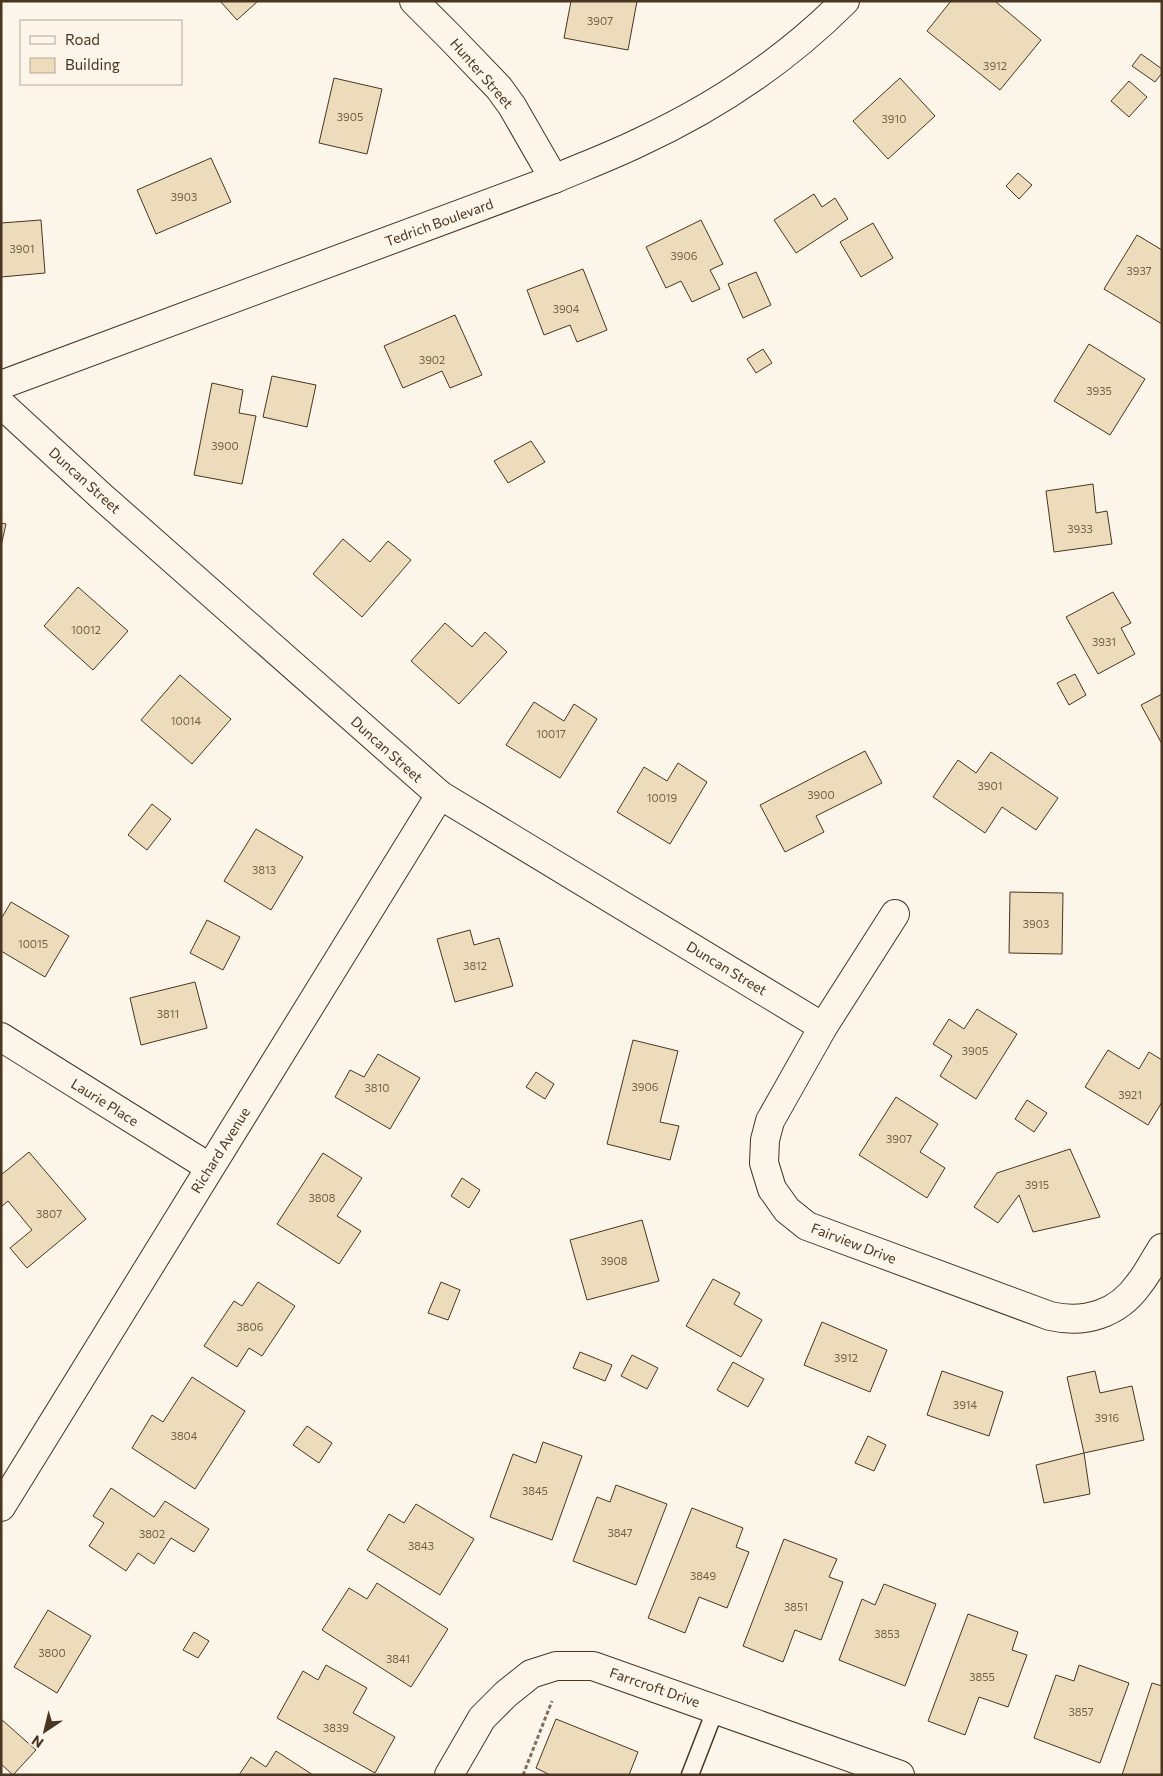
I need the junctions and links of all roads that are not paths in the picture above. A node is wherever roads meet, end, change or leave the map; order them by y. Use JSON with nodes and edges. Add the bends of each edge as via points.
{"nodes":[{"id":1,"x":414,"y":1,"type":"edge"},
{"id":2,"x":845,"y":1,"type":"edge"},
{"id":3,"x":554,"y":179,"type":"junction"},
{"id":4,"x":1,"y":385,"type":"edge"},
{"id":5,"x":1,"y":404,"type":"edge"},
{"id":6,"x":440,"y":795,"type":"junction"},
{"id":7,"x":895,"y":914,"type":"dead end"},
{"id":8,"x":823,"y":1027,"type":"junction"},
{"id":9,"x":1,"y":1038,"type":"edge"},
{"id":10,"x":209,"y":1167,"type":"junction"},
{"id":11,"x":1162,"y":1248,"type":"edge"},
{"id":12,"x":1,"y":1506,"type":"edge"},
{"id":13,"x":716,"y":1708,"type":"junction"},
{"id":14,"x":449,"y":1775,"type":"edge"},
{"id":15,"x":690,"y":1775,"type":"edge"},
{"id":16,"x":900,"y":1775,"type":"edge"}],
"edges":[{"from":1,"to":3,"type":"street","name":"Hunter Street","via":[[498,88]]},
{"from":2,"to":3,"type":"street","name":"Tedrich Boulevard","via":[[769,67],[711,105],[639,143]]},
{"from":3,"to":4,"type":"street","name":"Tedrich Boulevard"},
{"from":5,"to":6,"type":"street","name":"Duncan Street"},
{"from":6,"to":8,"type":"street","name":"Duncan Street"},
{"from":6,"to":10,"type":"street","name":"Richard Avenue"},
{"from":7,"to":8,"type":"street","name":"Fairview Drive"},
{"from":8,"to":11,"type":"street","name":"Fairview Drive","via":[[770,1121],[765,1140],[764,1163],[772,1189],[787,1210],[807,1226],[1063,1319],[1081,1319],[1105,1313],[1126,1299],[1139,1285]]},
{"from":9,"to":10,"type":"street","name":"Laurie Place"},
{"from":10,"to":12,"type":"street","name":"Richard Avenue"},
{"from":13,"to":14,"type":"street","name":"Farrcroft Drive","via":[[593,1666],[556,1666],[531,1674],[482,1718]]},
{"from":13,"to":15,"type":"lane"},
{"from":13,"to":16,"type":"street","name":"Farrcroft Drive"}]}
